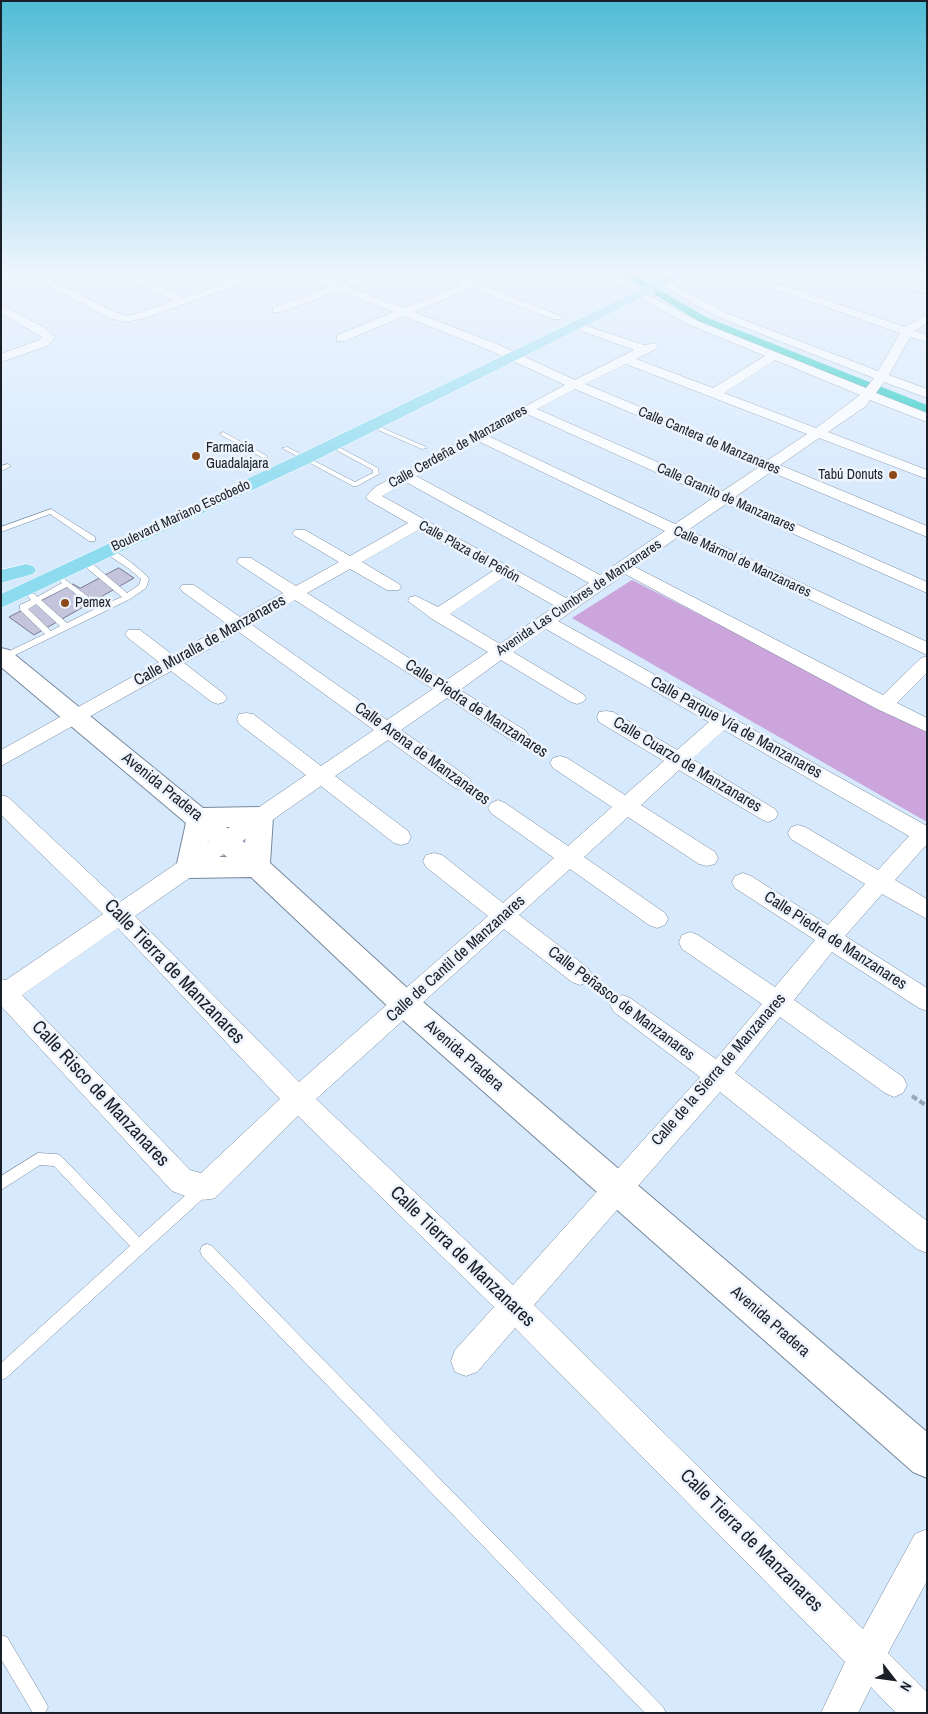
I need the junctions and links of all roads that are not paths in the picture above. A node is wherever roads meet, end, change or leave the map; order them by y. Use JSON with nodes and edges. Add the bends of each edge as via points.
{"nodes":[{"id":1,"x":14,"y":353,"type":"edge"},
{"id":2,"x":481,"y":353,"type":"edge"},
{"id":3,"x":499,"y":353,"type":"edge"},
{"id":4,"x":520,"y":353,"type":"edge"},
{"id":5,"x":638,"y":353,"type":"edge"},
{"id":6,"x":770,"y":353,"type":"edge"},
{"id":7,"x":805,"y":353,"type":"edge"},
{"id":8,"x":894,"y":353,"type":"edge"},
{"id":9,"x":775,"y":355,"type":"junction"},
{"id":10,"x":1,"y":358,"type":"edge"},
{"id":11,"x":625,"y":359,"type":"junction"},
{"id":12,"x":576,"y":385,"type":"junction"},
{"id":13,"x":876,"y":385,"type":"junction"},
{"id":14,"x":406,"y":389,"type":"dead end"},
{"id":15,"x":715,"y":393,"type":"junction"},
{"id":16,"x":927,"y":394,"type":"edge"},
{"id":17,"x":526,"y":409,"type":"junction"},
{"id":18,"x":927,"y":418,"type":"edge"},
{"id":19,"x":371,"y":426,"type":"junction"},
{"id":20,"x":818,"y":433,"type":"junction"},
{"id":21,"x":223,"y":434,"type":"dead end"},
{"id":22,"x":477,"y":436,"type":"junction"},
{"id":23,"x":302,"y":440,"type":"dead end"},
{"id":24,"x":331,"y":445,"type":"junction"},
{"id":25,"x":285,"y":448,"type":"junction"},
{"id":26,"x":424,"y":448,"type":"dead end"},
{"id":27,"x":265,"y":457,"type":"junction"},
{"id":28,"x":304,"y":459,"type":"junction"},
{"id":29,"x":247,"y":466,"type":"dead end"},
{"id":30,"x":768,"y":466,"type":"junction"},
{"id":31,"x":927,"y":475,"type":"edge"},
{"id":32,"x":406,"y":476,"type":"junction"},
{"id":33,"x":373,"y":497,"type":"joint"},
{"id":34,"x":725,"y":497,"type":"junction"},
{"id":35,"x":159,"y":508,"type":"dead end"},
{"id":36,"x":418,"y":524,"type":"junction"},
{"id":37,"x":1,"y":530,"type":"edge"},
{"id":38,"x":678,"y":531,"type":"junction"},
{"id":39,"x":927,"y":532,"type":"edge"},
{"id":40,"x":300,"y":533,"type":"dead end"},
{"id":41,"x":92,"y":539,"type":"junction"},
{"id":42,"x":108,"y":551,"type":"junction"},
{"id":43,"x":245,"y":561,"type":"dead end"},
{"id":44,"x":85,"y":562,"type":"junction"},
{"id":45,"x":351,"y":562,"type":"junction"},
{"id":46,"x":623,"y":567,"type":"junction"},
{"id":47,"x":503,"y":571,"type":"junction"},
{"id":48,"x":1,"y":577,"type":"edge"},
{"id":49,"x":62,"y":579,"type":"junction"},
{"id":50,"x":1,"y":581,"type":"edge"},
{"id":51,"x":602,"y":583,"type":"junction"},
{"id":52,"x":29,"y":587,"type":"junction"},
{"id":53,"x":393,"y":587,"type":"dead end"},
{"id":54,"x":188,"y":588,"type":"dead end"},
{"id":55,"x":927,"y":588,"type":"edge"},
{"id":56,"x":294,"y":594,"type":"junction"},
{"id":57,"x":127,"y":597,"type":"junction"},
{"id":58,"x":1,"y":602,"type":"edge"},
{"id":59,"x":416,"y":602,"type":"dead end"},
{"id":60,"x":567,"y":606,"type":"junction"},
{"id":61,"x":101,"y":610,"type":"junction"},
{"id":62,"x":438,"y":615,"type":"junction"},
{"id":63,"x":545,"y":621,"type":"junction"},
{"id":64,"x":240,"y":625,"type":"junction"},
{"id":65,"x":66,"y":626,"type":"junction"},
{"id":66,"x":50,"y":634,"type":"junction"},
{"id":67,"x":134,"y":634,"type":"dead end"},
{"id":68,"x":927,"y":649,"type":"edge"},
{"id":69,"x":500,"y":653,"type":"junction"},
{"id":70,"x":3,"y":656,"type":"edge"},
{"id":71,"x":927,"y":662,"type":"edge"},
{"id":72,"x":172,"y":663,"type":"junction"},
{"id":73,"x":445,"y":688,"type":"junction"},
{"id":74,"x":218,"y":698,"type":"dead end"},
{"id":75,"x":577,"y":698,"type":"dead end"},
{"id":76,"x":884,"y":705,"type":"junction"},
{"id":77,"x":75,"y":716,"type":"junction"},
{"id":78,"x":606,"y":717,"type":"dead end"},
{"id":79,"x":246,"y":719,"type":"dead end"},
{"id":80,"x":723,"y":720,"type":"junction"},
{"id":81,"x":927,"y":726,"type":"edge"},
{"id":82,"x":388,"y":728,"type":"junction"},
{"id":83,"x":519,"y":736,"type":"road end"},
{"id":84,"x":1,"y":759,"type":"edge"},
{"id":85,"x":678,"y":760,"type":"junction"},
{"id":86,"x":560,"y":763,"type":"road end"},
{"id":87,"x":320,"y":776,"type":"junction"},
{"id":88,"x":462,"y":783,"type":"dead end"},
{"id":89,"x":1,"y":802,"type":"edge"},
{"id":90,"x":626,"y":806,"type":"junction"},
{"id":91,"x":498,"y":808,"type":"dead end"},
{"id":92,"x":768,"y":814,"type":"dead end"},
{"id":93,"x":260,"y":817,"type":"junction"},
{"id":94,"x":200,"y":818,"type":"junction"},
{"id":95,"x":798,"y":833,"type":"dead end"},
{"id":96,"x":925,"y":835,"type":"edge"},
{"id":97,"x":401,"y":837,"type":"dead end"},
{"id":98,"x":226,"y":842,"type":"junction"},
{"id":99,"x":570,"y":856,"type":"junction"},
{"id":100,"x":707,"y":858,"type":"dead end"},
{"id":101,"x":434,"y":861,"type":"dead end"},
{"id":102,"x":189,"y":868,"type":"junction"},
{"id":103,"x":257,"y":868,"type":"junction"},
{"id":104,"x":743,"y":882,"type":"dead end"},
{"id":105,"x":879,"y":883,"type":"junction"},
{"id":106,"x":927,"y":910,"type":"edge"},
{"id":107,"x":119,"y":915,"type":"junction"},
{"id":108,"x":504,"y":915,"type":"junction"},
{"id":109,"x":657,"y":918,"type":"dead end"},
{"id":110,"x":830,"y":938,"type":"junction"},
{"id":111,"x":690,"y":942,"type":"dead end"},
{"id":112,"x":580,"y":975,"type":"road end"},
{"id":113,"x":3,"y":991,"type":"edge"},
{"id":114,"x":927,"y":1000,"type":"edge"},
{"id":115,"x":778,"y":1002,"type":"junction"},
{"id":116,"x":406,"y":1005,"type":"junction"},
{"id":117,"x":622,"y":1005,"type":"road end"},
{"id":118,"x":718,"y":1075,"type":"junction"},
{"id":119,"x":894,"y":1085,"type":"dead end"},
{"id":120,"x":298,"y":1099,"type":"junction"},
{"id":121,"x":1,"y":1184,"type":"edge"},
{"id":122,"x":616,"y":1189,"type":"junction"},
{"id":123,"x":198,"y":1194,"type":"junction"},
{"id":124,"x":927,"y":1239,"type":"edge"},
{"id":125,"x":139,"y":1246,"type":"junction"},
{"id":126,"x":208,"y":1251,"type":"dead end"},
{"id":127,"x":515,"y":1307,"type":"junction"},
{"id":128,"x":466,"y":1361,"type":"dead end"},
{"id":129,"x":1,"y":1373,"type":"edge"},
{"id":130,"x":927,"y":1458,"type":"edge"},
{"id":131,"x":927,"y":1546,"type":"edge"},
{"id":132,"x":1,"y":1643,"type":"edge"},
{"id":133,"x":867,"y":1656,"type":"junction"},
{"id":134,"x":39,"y":1707,"type":"dead end"},
{"id":135,"x":657,"y":1713,"type":"edge"},
{"id":136,"x":839,"y":1713,"type":"edge"},
{"id":137,"x":922,"y":1713,"type":"edge"}],
"edges":[{"from":1,"to":10,"type":"street"},
{"from":2,"to":14,"type":"main road","name":"Boulevard Mariano Escobedo"},
{"from":3,"to":19,"type":"main road","name":"Boulevard Mariano Escobedo"},
{"from":4,"to":12,"type":"street","name":"Calle Cantera de Manzanares"},
{"from":5,"to":11,"type":"street","name":"Calle Cerdeña de Manzanares"},
{"from":6,"to":9,"type":"street"},
{"from":7,"to":13,"type":"street"},
{"from":8,"to":13,"type":"street","name":"Avenida Las Cumbres de Manzanares"},
{"from":9,"to":13,"type":"street"},
{"from":9,"to":15,"type":"street"},
{"from":11,"to":12,"type":"street","name":"Calle Cerdeña de Manzanares"},
{"from":11,"to":15,"type":"street"},
{"from":12,"to":17,"type":"street","name":"Calle Cerdeña de Manzanares"},
{"from":12,"to":30,"type":"street","name":"Calle Cantera de Manzanares"},
{"from":13,"to":16,"type":"street"},
{"from":13,"to":18,"type":"street"},
{"from":13,"to":20,"type":"street","name":"Avenida Las Cumbres de Manzanares"},
{"from":15,"to":20,"type":"street"},
{"from":17,"to":22,"type":"street","name":"Calle Cerdeña de Manzanares"},
{"from":17,"to":34,"type":"street","name":"Calle Granito de Manzanares"},
{"from":19,"to":24,"type":"main road","name":"Boulevard Mariano Escobedo"},
{"from":19,"to":26,"type":"lane"},
{"from":20,"to":30,"type":"street","name":"Avenida Las Cumbres de Manzanares"},
{"from":20,"to":31,"type":"street"},
{"from":21,"to":27,"type":"lane"},
{"from":22,"to":32,"type":"street","name":"Calle Cerdeña de Manzanares"},
{"from":22,"to":38,"type":"street","name":"Calle Mármol de Manzanares"},
{"from":23,"to":25,"type":"main road","name":"Boulevard Mariano Escobedo"},
{"from":24,"to":28,"type":"main road","name":"Boulevard Mariano Escobedo"},
{"from":24,"to":28,"type":"lane","via":[[376,469],[376,474],[354,485]]},
{"from":25,"to":27,"type":"main road","name":"Boulevard Mariano Escobedo"},
{"from":25,"to":28,"type":"lane"},
{"from":27,"to":29,"type":"main road","name":"Boulevard Mariano Escobedo"},
{"from":28,"to":42,"type":"main road","name":"Boulevard Mariano Escobedo"},
{"from":30,"to":34,"type":"street","name":"Avenida Las Cumbres de Manzanares"},
{"from":30,"to":39,"type":"street","name":"Calle Cantera de Manzanares"},
{"from":32,"to":33,"type":"street","name":"Calle Cerdeña de Manzanares"},
{"from":32,"to":51,"type":"street"},
{"from":33,"to":36,"type":"street","name":"Calle Plaza del Peñón"},
{"from":34,"to":38,"type":"street","name":"Avenida Las Cumbres de Manzanares"},
{"from":34,"to":55,"type":"street","name":"Calle Granito de Manzanares"},
{"from":35,"to":41,"type":"main road","name":"Boulevard Mariano Escobedo"},
{"from":36,"to":45,"type":"street","name":"Calle Muralla de Manzanares"},
{"from":36,"to":47,"type":"street","name":"Calle Plaza del Peñón"},
{"from":37,"to":41,"type":"lane","via":[[51,511]]},
{"from":38,"to":46,"type":"street","name":"Avenida Las Cumbres de Manzanares"},
{"from":38,"to":68,"type":"street","name":"Calle Mármol de Manzanares"},
{"from":40,"to":45,"type":"street"},
{"from":41,"to":52,"type":"main road","name":"Boulevard Mariano Escobedo"},
{"from":42,"to":44,"type":"main road","name":"Boulevard Mariano Escobedo"},
{"from":42,"to":57,"type":"lane","via":[[145,579],[143,586]]},
{"from":43,"to":56,"type":"street","name":"Calle Piedra de Manzanares"},
{"from":44,"to":49,"type":"main road","name":"Boulevard Mariano Escobedo"},
{"from":44,"to":57,"type":"lane"},
{"from":45,"to":53,"type":"street"},
{"from":45,"to":56,"type":"street","name":"Calle Muralla de Manzanares"},
{"from":46,"to":51,"type":"street","name":"Avenida Las Cumbres de Manzanares"},
{"from":46,"to":76,"type":"street"},
{"from":47,"to":60,"type":"street","name":"Calle Plaza del Peñón"},
{"from":47,"to":62,"type":"street"},
{"from":48,"to":52,"type":"main road"},
{"from":49,"to":52,"type":"main road","name":"Boulevard Mariano Escobedo"},
{"from":49,"to":61,"type":"lane"},
{"from":50,"to":52,"type":"main road","name":"Boulevard Mariano Escobedo"},
{"from":51,"to":60,"type":"street","name":"Avenida Las Cumbres de Manzanares"},
{"from":52,"to":58,"type":"main road","name":"Boulevard Mariano Escobedo"},
{"from":52,"to":65,"type":"lane"},
{"from":52,"to":66,"type":"lane","via":[[24,610]]},
{"from":54,"to":64,"type":"street","name":"Calle Arena de Manzanares"},
{"from":56,"to":64,"type":"street","name":"Calle Muralla de Manzanares"},
{"from":56,"to":73,"type":"street","name":"Calle Piedra de Manzanares"},
{"from":57,"to":61,"type":"lane"},
{"from":59,"to":62,"type":"street"},
{"from":60,"to":63,"type":"street","name":"Avenida Las Cumbres de Manzanares"},
{"from":61,"to":65,"type":"lane"},
{"from":62,"to":69,"type":"street"},
{"from":63,"to":69,"type":"street","name":"Avenida Las Cumbres de Manzanares"},
{"from":63,"to":80,"type":"street","name":"Calle Parque Vía de Manzanares"},
{"from":64,"to":72,"type":"street","name":"Calle Muralla de Manzanares"},
{"from":64,"to":82,"type":"street","name":"Calle Arena de Manzanares"},
{"from":65,"to":66,"type":"lane"},
{"from":66,"to":70,"type":"lane"},
{"from":67,"to":72,"type":"street"},
{"from":69,"to":73,"type":"street","name":"Avenida Las Cumbres de Manzanares"},
{"from":69,"to":75,"type":"street"},
{"from":70,"to":77,"type":"street","name":"Avenida Pradera"},
{"from":71,"to":76,"type":"street"},
{"from":72,"to":74,"type":"street"},
{"from":72,"to":77,"type":"street","name":"Calle Muralla de Manzanares"},
{"from":73,"to":82,"type":"street","name":"Avenida Las Cumbres de Manzanares"},
{"from":73,"to":83,"type":"street","name":"Calle Piedra de Manzanares"},
{"from":76,"to":81,"type":"street"},
{"from":77,"to":84,"type":"street","name":"Calle Muralla de Manzanares"},
{"from":77,"to":94,"type":"street","name":"Avenida Pradera"},
{"from":78,"to":85,"type":"street","name":"Calle Cuarzo de Manzanares"},
{"from":79,"to":87,"type":"street"},
{"from":80,"to":85,"type":"street","name":"Calle de Cantil de Manzanares"},
{"from":80,"to":96,"type":"street","name":"Calle Parque Vía de Manzanares"},
{"from":82,"to":87,"type":"street","name":"Avenida Las Cumbres de Manzanares"},
{"from":82,"to":88,"type":"street","name":"Calle Arena de Manzanares"},
{"from":85,"to":90,"type":"street","name":"Calle de Cantil de Manzanares"},
{"from":85,"to":92,"type":"street","name":"Calle Cuarzo de Manzanares"},
{"from":86,"to":90,"type":"street","name":"Calle Piedra de Manzanares"},
{"from":87,"to":93,"type":"street","name":"Avenida Las Cumbres de Manzanares"},
{"from":87,"to":97,"type":"street"},
{"from":89,"to":107,"type":"street","name":"Calle Tierra de Manzanares"},
{"from":90,"to":99,"type":"street","name":"Calle de Cantil de Manzanares"},
{"from":90,"to":100,"type":"street","name":"Calle Piedra de Manzanares"},
{"from":91,"to":99,"type":"street","name":"Calle Arena de Manzanares"},
{"from":93,"to":94,"type":"street"},
{"from":93,"to":98,"type":"street","name":"Avenida Las Cumbres de Manzanares"},
{"from":93,"to":103,"type":"street"},
{"from":94,"to":98,"type":"street","name":"Avenida Pradera"},
{"from":94,"to":102,"type":"street"},
{"from":95,"to":105,"type":"street"},
{"from":96,"to":105,"type":"street","name":"Calle de la Sierra de Manzanares"},
{"from":98,"to":102,"type":"street","name":"Avenida Las Cumbres de Manzanares"},
{"from":98,"to":103,"type":"street","name":"Avenida Pradera"},
{"from":99,"to":108,"type":"street","name":"Calle de Cantil de Manzanares"},
{"from":99,"to":109,"type":"street","name":"Calle Arena de Manzanares"},
{"from":101,"to":108,"type":"street","name":"Calle Peñasco de Manzanares"},
{"from":102,"to":103,"type":"street"},
{"from":102,"to":107,"type":"street","name":"Avenida Las Cumbres de Manzanares"},
{"from":103,"to":116,"type":"street","name":"Avenida Pradera"},
{"from":104,"to":110,"type":"street","name":"Calle Piedra de Manzanares"},
{"from":105,"to":106,"type":"street"},
{"from":105,"to":110,"type":"street","name":"Calle de la Sierra de Manzanares"},
{"from":107,"to":113,"type":"street","name":"Avenida Las Cumbres de Manzanares"},
{"from":107,"to":120,"type":"street","name":"Calle Tierra de Manzanares"},
{"from":108,"to":112,"type":"street","name":"Calle Peñasco de Manzanares"},
{"from":108,"to":116,"type":"street","name":"Calle de Cantil de Manzanares"},
{"from":110,"to":114,"type":"street","name":"Calle Piedra de Manzanares"},
{"from":110,"to":115,"type":"street","name":"Calle de la Sierra de Manzanares"},
{"from":111,"to":115,"type":"street"},
{"from":113,"to":123,"type":"street","name":"Calle Risco de Manzanares","via":[[182,1181]]},
{"from":115,"to":118,"type":"street","name":"Calle de la Sierra de Manzanares"},
{"from":115,"to":119,"type":"street"},
{"from":116,"to":120,"type":"street","name":"Calle de Cantil de Manzanares"},
{"from":116,"to":122,"type":"street","name":"Avenida Pradera"},
{"from":117,"to":118,"type":"street","name":"Calle Peñasco de Manzanares"},
{"from":118,"to":122,"type":"street","name":"Calle de la Sierra de Manzanares"},
{"from":118,"to":124,"type":"street","name":"Calle Peñasco de Manzanares"},
{"from":120,"to":123,"type":"street","name":"Calle de Cantil de Manzanares"},
{"from":120,"to":127,"type":"street","name":"Calle Tierra de Manzanares"},
{"from":121,"to":125,"type":"lane","via":[[38,1159],[57,1160]]},
{"from":122,"to":127,"type":"street","name":"Calle de la Sierra de Manzanares"},
{"from":122,"to":130,"type":"street","name":"Avenida Pradera"},
{"from":123,"to":125,"type":"lane"},
{"from":125,"to":129,"type":"lane"},
{"from":126,"to":135,"type":"lane"},
{"from":127,"to":128,"type":"street","name":"Calle de la Sierra de Manzanares"},
{"from":127,"to":133,"type":"street","name":"Calle Tierra de Manzanares"},
{"from":131,"to":133,"type":"street"},
{"from":132,"to":134,"type":"lane"},
{"from":133,"to":136,"type":"street"},
{"from":133,"to":137,"type":"street","name":"Calle Tierra de Manzanares"}]}
